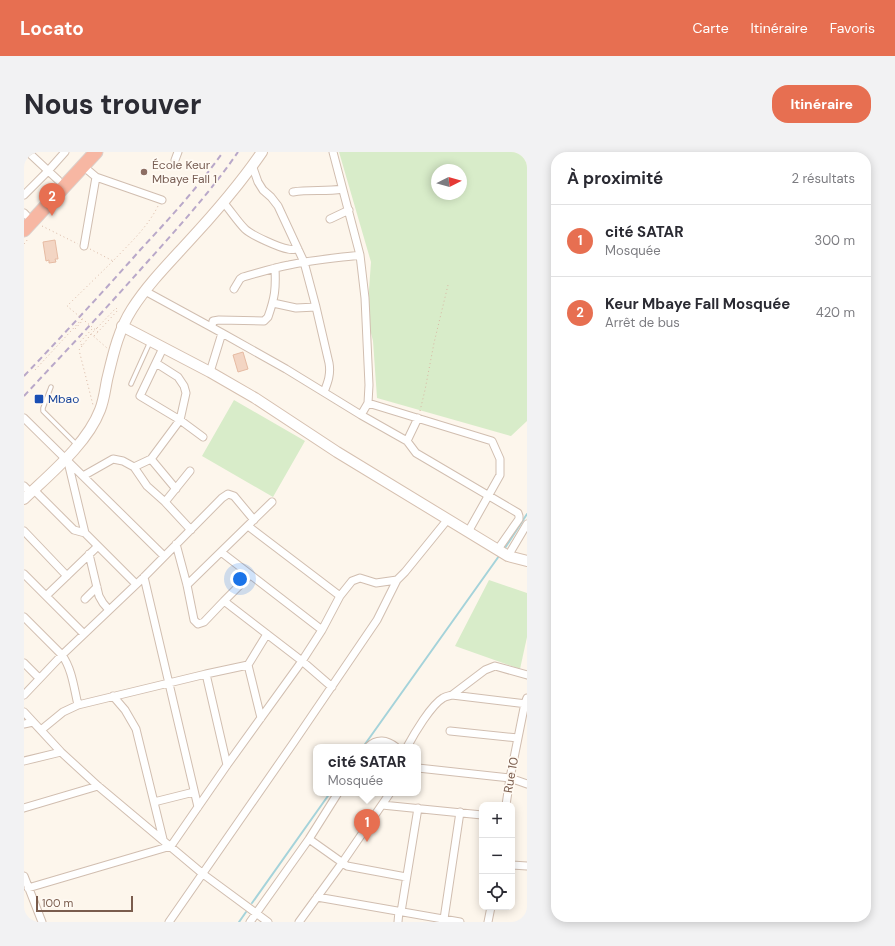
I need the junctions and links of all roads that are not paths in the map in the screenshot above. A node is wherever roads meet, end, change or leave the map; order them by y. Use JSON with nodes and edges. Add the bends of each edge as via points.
{"nodes":[{"id":1,"x":28,"y":152,"type":"edge"},
{"id":2,"x":65,"y":152,"type":"edge"},
{"id":3,"x":84,"y":152,"type":"edge"},
{"id":4,"x":96,"y":152,"type":"edge"},
{"id":5,"x":178,"y":152,"type":"edge"},
{"id":6,"x":262,"y":152,"type":"edge"},
{"id":7,"x":333,"y":152,"type":"edge"},
{"id":8,"x":175,"y":160,"type":"dead end"},
{"id":9,"x":252,"y":165,"type":"junction"},
{"id":10,"x":83,"y":166,"type":"junction"},
{"id":11,"x":48,"y":171,"type":"junction"},
{"id":12,"x":96,"y":177,"type":"junction"},
{"id":13,"x":58,"y":180,"type":"junction"},
{"id":14,"x":342,"y":189,"type":"junction"},
{"id":15,"x":294,"y":192,"type":"dead end"},
{"id":16,"x":24,"y":195,"type":"edge"},
{"id":17,"x":162,"y":200,"type":"road end"},
{"id":18,"x":223,"y":202,"type":"junction"},
{"id":19,"x":349,"y":210,"type":"junction"},
{"id":20,"x":26,"y":219,"type":"edge"},
{"id":21,"x":330,"y":219,"type":"dead end"},
{"id":22,"x":84,"y":246,"type":"road end"},
{"id":23,"x":298,"y":249,"type":"junction"},
{"id":24,"x":360,"y":255,"type":"junction"},
{"id":25,"x":304,"y":262,"type":"junction"},
{"id":26,"x":275,"y":268,"type":"junction"},
{"id":27,"x":234,"y":289,"type":"dead end"},
{"id":28,"x":145,"y":291,"type":"junction"},
{"id":29,"x":273,"y":304,"type":"junction"},
{"id":30,"x":316,"y":307,"type":"junction"},
{"id":31,"x":122,"y":326,"type":"junction"},
{"id":32,"x":212,"y":327,"type":"junction"},
{"id":33,"x":222,"y":332,"type":"junction"},
{"id":34,"x":150,"y":341,"type":"junction"},
{"id":35,"x":163,"y":348,"type":"junction"},
{"id":36,"x":156,"y":363,"type":"junction"},
{"id":37,"x":210,"y":372,"type":"junction"},
{"id":38,"x":130,"y":384,"type":"dead end"},
{"id":39,"x":51,"y":387,"type":"dead end"},
{"id":40,"x":324,"y":392,"type":"junction"},
{"id":41,"x":368,"y":403,"type":"junction"},
{"id":42,"x":361,"y":415,"type":"junction"},
{"id":43,"x":24,"y":418,"type":"edge"},
{"id":44,"x":418,"y":418,"type":"junction"},
{"id":45,"x":180,"y":420,"type":"junction"},
{"id":46,"x":203,"y":437,"type":"dead end"},
{"id":47,"x":408,"y":441,"type":"junction"},
{"id":48,"x":78,"y":446,"type":"junction"},
{"id":49,"x":150,"y":459,"type":"junction"},
{"id":50,"x":67,"y":460,"type":"junction"},
{"id":51,"x":134,"y":467,"type":"junction"},
{"id":52,"x":190,"y":471,"type":"dead end"},
{"id":53,"x":83,"y":476,"type":"junction"},
{"id":54,"x":176,"y":489,"type":"junction"},
{"id":55,"x":28,"y":492,"type":"edge"},
{"id":56,"x":489,"y":496,"type":"junction"},
{"id":57,"x":165,"y":502,"type":"junction"},
{"id":58,"x":272,"y":502,"type":"dead end"},
{"id":59,"x":448,"y":519,"type":"junction"},
{"id":60,"x":251,"y":523,"type":"junction"},
{"id":61,"x":527,"y":524,"type":"edge"},
{"id":62,"x":191,"y":530,"type":"junction"},
{"id":63,"x":24,"y":531,"type":"edge"},
{"id":64,"x":468,"y":532,"type":"junction"},
{"id":65,"x":85,"y":533,"type":"junction"},
{"id":66,"x":176,"y":544,"type":"junction"},
{"id":67,"x":98,"y":546,"type":"junction"},
{"id":68,"x":498,"y":549,"type":"junction"},
{"id":69,"x":221,"y":552,"type":"junction"},
{"id":70,"x":89,"y":554,"type":"junction"},
{"id":71,"x":164,"y":556,"type":"junction"},
{"id":72,"x":508,"y":556,"type":"junction"},
{"id":73,"x":527,"y":562,"type":"edge"},
{"id":74,"x":24,"y":574,"type":"edge"},
{"id":75,"x":250,"y":575,"type":"junction"},
{"id":76,"x":67,"y":576,"type":"junction"},
{"id":77,"x":144,"y":577,"type":"junction"},
{"id":78,"x":396,"y":580,"type":"junction"},
{"id":79,"x":136,"y":584,"type":"junction"},
{"id":80,"x":187,"y":585,"type":"junction"},
{"id":81,"x":97,"y":587,"type":"junction"},
{"id":82,"x":46,"y":596,"type":"junction"},
{"id":83,"x":340,"y":596,"type":"junction"},
{"id":84,"x":85,"y":599,"type":"dead end"},
{"id":85,"x":224,"y":601,"type":"junction"},
{"id":86,"x":109,"y":610,"type":"junction"},
{"id":87,"x":24,"y":618,"type":"edge"},
{"id":88,"x":322,"y":630,"type":"junction"},
{"id":89,"x":84,"y":634,"type":"junction"},
{"id":90,"x":267,"y":634,"type":"junction"},
{"id":91,"x":62,"y":655,"type":"junction"},
{"id":92,"x":302,"y":661,"type":"junction"},
{"id":93,"x":24,"y":663,"type":"edge"},
{"id":94,"x":248,"y":665,"type":"junction"},
{"id":95,"x":206,"y":674,"type":"junction"},
{"id":96,"x":527,"y":675,"type":"edge"},
{"id":97,"x":39,"y":678,"type":"junction"},
{"id":98,"x":168,"y":683,"type":"junction"},
{"id":99,"x":332,"y":687,"type":"junction"},
{"id":100,"x":24,"y":694,"type":"edge"},
{"id":101,"x":452,"y":695,"type":"junction"},
{"id":102,"x":113,"y":696,"type":"junction"},
{"id":103,"x":526,"y":702,"type":"edge"},
{"id":104,"x":78,"y":705,"type":"junction"},
{"id":105,"x":24,"y":712,"type":"edge"},
{"id":106,"x":261,"y":718,"type":"junction"},
{"id":107,"x":33,"y":722,"type":"junction"},
{"id":108,"x":24,"y":724,"type":"edge"},
{"id":109,"x":41,"y":730,"type":"junction"},
{"id":110,"x":450,"y":731,"type":"dead end"},
{"id":111,"x":518,"y":738,"type":"junction"},
{"id":112,"x":371,"y":744,"type":"edge"},
{"id":113,"x":392,"y":744,"type":"edge"},
{"id":114,"x":409,"y":744,"type":"edge"},
{"id":115,"x":61,"y":752,"type":"junction"},
{"id":116,"x":24,"y":761,"type":"edge"},
{"id":117,"x":227,"y":765,"type":"junction"},
{"id":118,"x":421,"y":768,"type":"edge"},
{"id":119,"x":510,"y":778,"type":"junction"},
{"id":120,"x":527,"y":784,"type":"edge"},
{"id":121,"x":98,"y":786,"type":"junction"},
{"id":122,"x":194,"y":792,"type":"junction"},
{"id":123,"x":336,"y":796,"type":"edge"},
{"id":124,"x":388,"y":796,"type":"edge"},
{"id":125,"x":154,"y":802,"type":"junction"},
{"id":126,"x":506,"y":802,"type":"edge"},
{"id":127,"x":382,"y":805,"type":"junction"},
{"id":128,"x":198,"y":807,"type":"junction"},
{"id":129,"x":24,"y":808,"type":"edge"},
{"id":130,"x":418,"y":808,"type":"junction"},
{"id":131,"x":460,"y":812,"type":"junction"},
{"id":132,"x":479,"y":815,"type":"edge"},
{"id":133,"x":162,"y":839,"type":"junction"},
{"id":134,"x":308,"y":839,"type":"junction"},
{"id":135,"x":171,"y":846,"type":"junction"},
{"id":136,"x":342,"y":863,"type":"junction"},
{"id":137,"x":515,"y":865,"type":"edge"},
{"id":138,"x":527,"y":866,"type":"edge"},
{"id":139,"x":203,"y":874,"type":"junction"},
{"id":140,"x":24,"y":876,"type":"edge"},
{"id":141,"x":406,"y":877,"type":"junction"},
{"id":142,"x":28,"y":888,"type":"junction"},
{"id":143,"x":317,"y":897,"type":"junction"},
{"id":144,"x":490,"y":910,"type":"edge"},
{"id":145,"x":400,"y":912,"type":"junction"},
{"id":146,"x":256,"y":914,"type":"junction"},
{"id":147,"x":444,"y":919,"type":"junction"},
{"id":148,"x":42,"y":922,"type":"edge"},
{"id":149,"x":169,"y":922,"type":"edge"},
{"id":150,"x":250,"y":922,"type":"edge"},
{"id":151,"x":268,"y":922,"type":"edge"},
{"id":152,"x":299,"y":922,"type":"edge"},
{"id":153,"x":398,"y":922,"type":"edge"},
{"id":154,"x":460,"y":922,"type":"edge"},
{"id":155,"x":488,"y":922,"type":"edge"}],
"edges":[{"from":1,"to":11,"type":"street"},
{"from":2,"to":11,"type":"street"},
{"from":3,"to":13,"type":"highway"},
{"from":4,"to":10,"type":"highway"},
{"from":5,"to":8,"type":"street"},
{"from":6,"to":9,"type":"street"},
{"from":7,"to":14,"type":"street"},
{"from":9,"to":18,"type":"street"},
{"from":9,"to":23,"type":"street","via":[[263,190],[278,206]]},
{"from":10,"to":12,"type":"street"},
{"from":10,"to":20,"type":"highway"},
{"from":11,"to":13,"type":"street"},
{"from":11,"to":16,"type":"street"},
{"from":12,"to":17,"type":"street"},
{"from":12,"to":22,"type":"street"},
{"from":13,"to":20,"type":"highway"},
{"from":14,"to":15,"type":"street"},
{"from":14,"to":19,"type":"street"},
{"from":18,"to":23,"type":"street","via":[[253,235],[285,248]]},
{"from":18,"to":28,"type":"street"},
{"from":19,"to":21,"type":"street"},
{"from":19,"to":24,"type":"street"},
{"from":23,"to":25,"type":"street"},
{"from":24,"to":25,"type":"street"},
{"from":24,"to":41,"type":"street","via":[[370,385]]},
{"from":25,"to":26,"type":"street"},
{"from":25,"to":30,"type":"street"},
{"from":26,"to":27,"type":"street","via":[[243,277]]},
{"from":26,"to":29,"type":"street","via":[[276,287]]},
{"from":28,"to":31,"type":"street"},
{"from":28,"to":32,"type":"street"},
{"from":29,"to":30,"type":"street","via":[[304,309]]},
{"from":29,"to":32,"type":"street","via":[[264,321],[219,320],[213,321]]},
{"from":30,"to":40,"type":"street","via":[[330,371]]},
{"from":31,"to":34,"type":"street"},
{"from":31,"to":48,"type":"street","via":[[99,412]]},
{"from":32,"to":33,"type":"street"},
{"from":33,"to":37,"type":"street"},
{"from":33,"to":40,"type":"street"},
{"from":34,"to":35,"type":"street"},
{"from":34,"to":38,"type":"lane"},
{"from":35,"to":36,"type":"street"},
{"from":35,"to":37,"type":"street"},
{"from":36,"to":45,"type":"street","via":[[178,377],[184,386],[186,393]]},
{"from":36,"to":45,"type":"street","via":[[140,396]]},
{"from":37,"to":59,"type":"street"},
{"from":39,"to":48,"type":"lane","via":[[43,411]]},
{"from":40,"to":42,"type":"street"},
{"from":41,"to":42,"type":"street"},
{"from":41,"to":44,"type":"street"},
{"from":42,"to":47,"type":"street"},
{"from":43,"to":50,"type":"street"},
{"from":44,"to":47,"type":"street"},
{"from":44,"to":56,"type":"street","via":[[492,441],[500,459],[500,475]]},
{"from":45,"to":46,"type":"street"},
{"from":45,"to":49,"type":"street"},
{"from":47,"to":56,"type":"street","via":[[416,453]]},
{"from":48,"to":50,"type":"street"},
{"from":49,"to":51,"type":"street"},
{"from":49,"to":54,"type":"street"},
{"from":50,"to":53,"type":"street"},
{"from":50,"to":55,"type":"street"},
{"from":50,"to":65,"type":"street"},
{"from":51,"to":53,"type":"street","via":[[113,459]]},
{"from":51,"to":57,"type":"street","via":[[147,486]]},
{"from":52,"to":54,"type":"street"},
{"from":53,"to":71,"type":"street"},
{"from":54,"to":57,"type":"street"},
{"from":55,"to":65,"type":"street","via":[[74,530]]},
{"from":56,"to":64,"type":"street"},
{"from":56,"to":68,"type":"street","via":[[519,516]]},
{"from":57,"to":62,"type":"street"},
{"from":58,"to":60,"type":"street"},
{"from":59,"to":64,"type":"street"},
{"from":59,"to":78,"type":"street"},
{"from":60,"to":62,"type":"street","via":[[234,496],[228,494]]},
{"from":60,"to":69,"type":"street"},
{"from":60,"to":83,"type":"street"},
{"from":61,"to":72,"type":"street"},
{"from":62,"to":66,"type":"street"},
{"from":63,"to":76,"type":"street"},
{"from":64,"to":68,"type":"street"},
{"from":65,"to":67,"type":"street"},
{"from":66,"to":71,"type":"street"},
{"from":66,"to":80,"type":"street"},
{"from":67,"to":70,"type":"street"},
{"from":67,"to":79,"type":"street"},
{"from":68,"to":72,"type":"street"},
{"from":69,"to":75,"type":"street"},
{"from":69,"to":80,"type":"street"},
{"from":70,"to":76,"type":"street"},
{"from":70,"to":81,"type":"street"},
{"from":71,"to":77,"type":"street"},
{"from":72,"to":73,"type":"street"},
{"from":74,"to":82,"type":"street"},
{"from":75,"to":85,"type":"street"},
{"from":75,"to":88,"type":"street"},
{"from":76,"to":82,"type":"street"},
{"from":77,"to":79,"type":"street"},
{"from":77,"to":98,"type":"street"},
{"from":78,"to":83,"type":"street","via":[[376,583],[360,578],[352,581]]},
{"from":78,"to":99,"type":"street","via":[[377,620]]},
{"from":79,"to":86,"type":"street"},
{"from":80,"to":85,"type":"street","via":[[194,620],[198,624],[204,622]]},
{"from":81,"to":84,"type":"street"},
{"from":81,"to":86,"type":"street","via":[[102,603]]},
{"from":82,"to":89,"type":"street"},
{"from":83,"to":88,"type":"street"},
{"from":85,"to":90,"type":"street"},
{"from":86,"to":89,"type":"street"},
{"from":87,"to":91,"type":"street"},
{"from":88,"to":92,"type":"street"},
{"from":89,"to":91,"type":"street"},
{"from":90,"to":92,"type":"street"},
{"from":90,"to":94,"type":"street"},
{"from":91,"to":97,"type":"street"},
{"from":91,"to":104,"type":"street","via":[[68,667]]},
{"from":92,"to":99,"type":"street"},
{"from":92,"to":106,"type":"street"},
{"from":93,"to":97,"type":"street"},
{"from":94,"to":95,"type":"street"},
{"from":94,"to":106,"type":"street"},
{"from":95,"to":98,"type":"street"},
{"from":95,"to":117,"type":"street"},
{"from":96,"to":101,"type":"street","via":[[491,667]]},
{"from":97,"to":100,"type":"street"},
{"from":98,"to":102,"type":"street"},
{"from":98,"to":122,"type":"street"},
{"from":99,"to":139,"type":"street"},
{"from":101,"to":103,"type":"street"},
{"from":101,"to":114,"type":"street","via":[[436,703]]},
{"from":102,"to":104,"type":"street"},
{"from":102,"to":125,"type":"street","via":[[136,729]]},
{"from":103,"to":111,"type":"street","name":"Rue 10"},
{"from":104,"to":109,"type":"street","via":[[63,712]]},
{"from":105,"to":107,"type":"street"},
{"from":106,"to":117,"type":"street"},
{"from":107,"to":108,"type":"street"},
{"from":107,"to":109,"type":"street"},
{"from":109,"to":115,"type":"street"},
{"from":110,"to":111,"type":"street"},
{"from":111,"to":119,"type":"street","name":"Rue 10"},
{"from":112,"to":113,"type":"street","via":[[382,741]]},
{"from":115,"to":116,"type":"street"},
{"from":115,"to":121,"type":"street"},
{"from":117,"to":128,"type":"street"},
{"from":118,"to":119,"type":"street"},
{"from":119,"to":120,"type":"street"},
{"from":119,"to":126,"type":"street","name":"Rue 10"},
{"from":121,"to":129,"type":"street"},
{"from":121,"to":133,"type":"street"},
{"from":122,"to":125,"type":"street"},
{"from":122,"to":128,"type":"street"},
{"from":123,"to":134,"type":"street"},
{"from":124,"to":127,"type":"street"},
{"from":125,"to":133,"type":"street"},
{"from":127,"to":130,"type":"street"},
{"from":127,"to":136,"type":"street"},
{"from":128,"to":135,"type":"street"},
{"from":130,"to":131,"type":"street"},
{"from":130,"to":141,"type":"street"},
{"from":131,"to":132,"type":"street"},
{"from":131,"to":147,"type":"street"},
{"from":133,"to":135,"type":"street"},
{"from":134,"to":136,"type":"street"},
{"from":134,"to":146,"type":"street"},
{"from":135,"to":139,"type":"street"},
{"from":135,"to":142,"type":"street"},
{"from":136,"to":141,"type":"street"},
{"from":136,"to":143,"type":"street"},
{"from":137,"to":138,"type":"street"},
{"from":139,"to":146,"type":"street"},
{"from":139,"to":149,"type":"street"},
{"from":140,"to":142,"type":"street"},
{"from":141,"to":145,"type":"street"},
{"from":142,"to":148,"type":"street"},
{"from":143,"to":145,"type":"street"},
{"from":143,"to":152,"type":"street"},
{"from":144,"to":155,"type":"street"},
{"from":145,"to":147,"type":"street"},
{"from":145,"to":153,"type":"street"},
{"from":146,"to":150,"type":"street"},
{"from":146,"to":151,"type":"street"},
{"from":147,"to":154,"type":"street"}]}
